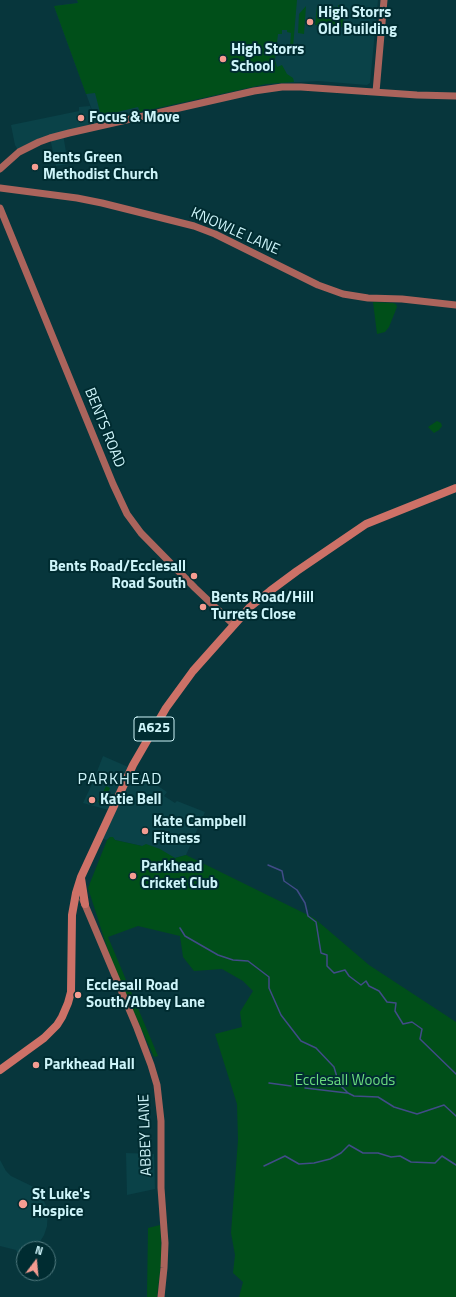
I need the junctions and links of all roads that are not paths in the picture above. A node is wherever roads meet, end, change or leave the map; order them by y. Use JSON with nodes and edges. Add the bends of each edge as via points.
{"nodes":[{"id":1,"x":384,"y":0,"type":"edge"},
{"id":2,"x":376,"y":92,"type":"junction"},
{"id":3,"x":456,"y":96,"type":"edge"},
{"id":4,"x":0,"y":169,"type":"edge"},
{"id":5,"x":0,"y":188,"type":"edge"},
{"id":6,"x":0,"y":208,"type":"edge"},
{"id":7,"x":456,"y":305,"type":"edge"},
{"id":8,"x":456,"y":488,"type":"edge"},
{"id":9,"x":234,"y":625,"type":"junction"},
{"id":10,"x":81,"y":877,"type":"junction"},
{"id":11,"x":76,"y":892,"type":"junction"},
{"id":12,"x":86,"y":906,"type":"junction"},
{"id":13,"x":72,"y":915,"type":"junction"},
{"id":14,"x":0,"y":1070,"type":"edge"},
{"id":15,"x":161,"y":1297,"type":"edge"}],
"edges":[{"from":1,"to":2,"type":"street"},
{"from":2,"to":3,"type":"street"},
{"from":2,"to":4,"type":"street","via":[[301,87],[248,92],[50,138],[19,152]]},
{"from":5,"to":7,"type":"street","name":"KNOWLE LANE","via":[[77,198],[189,224],[215,234],[318,285],[343,294]]},
{"from":6,"to":9,"type":"street","name":"BENTS ROAD","via":[[127,514],[195,588]]},
{"from":8,"to":9,"type":"main road","number":"A625","via":[[366,524],[270,590]]},
{"from":9,"to":10,"type":"main road","number":"A625","via":[[193,671],[166,708],[133,765]]},
{"from":10,"to":11,"type":"main road","number":"A625"},
{"from":10,"to":12,"type":"main road"},
{"from":11,"to":12,"type":"street","name":"ABBEY LANE"},
{"from":11,"to":13,"type":"main road","number":"A625"},
{"from":12,"to":13,"type":"main road","via":[[78,908]]},
{"from":12,"to":15,"type":"street","name":"ABBEY LANE","via":[[152,1065],[158,1092],[165,1243]]},
{"from":13,"to":14,"type":"main road","number":"A625","via":[[71,992],[65,1011],[51,1032]]}]}
